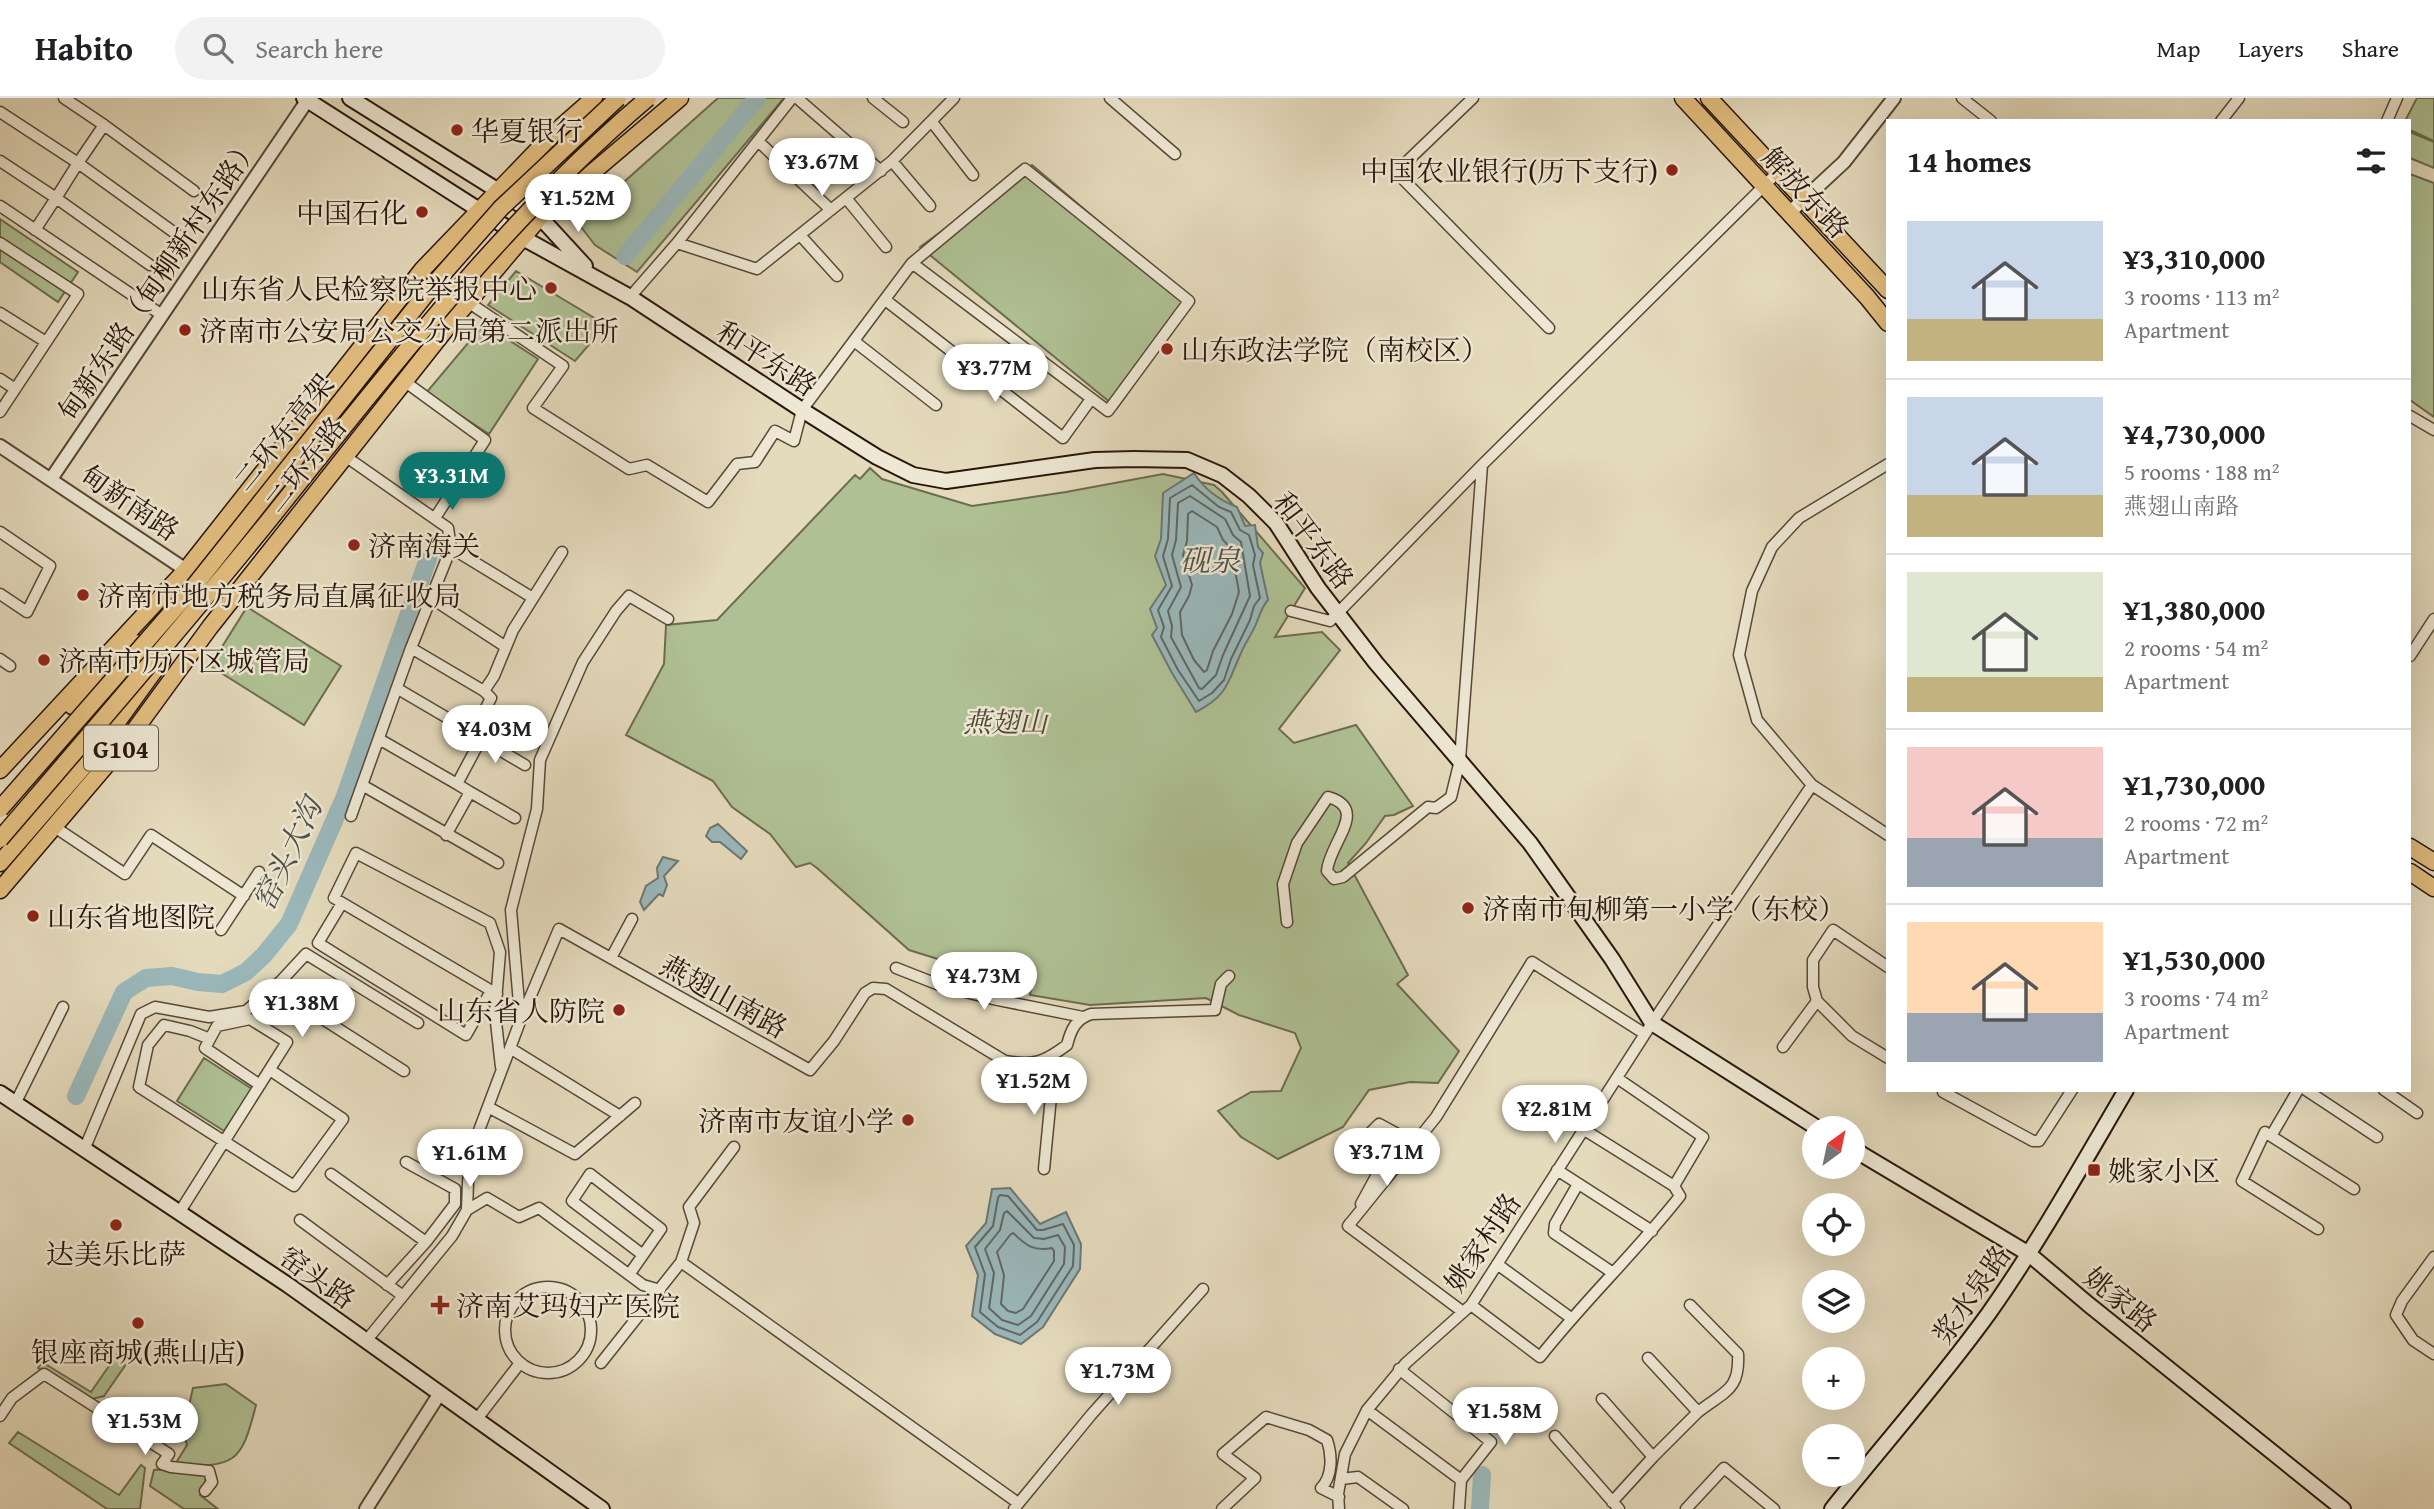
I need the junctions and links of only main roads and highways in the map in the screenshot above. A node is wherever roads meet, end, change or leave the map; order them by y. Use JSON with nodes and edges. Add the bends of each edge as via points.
{"nodes":[{"id":1,"x":350,"y":98,"type":"edge"},
{"id":2,"x":594,"y":98,"type":"edge"},
{"id":3,"x":618,"y":98,"type":"edge"},
{"id":4,"x":648,"y":98,"type":"edge"},
{"id":5,"x":680,"y":98,"type":"edge"},
{"id":6,"x":1683,"y":98,"type":"edge"},
{"id":7,"x":1709,"y":98,"type":"edge"},
{"id":8,"x":309,"y":100,"type":"edge"},
{"id":9,"x":498,"y":190,"type":"junction"},
{"id":10,"x":478,"y":211,"type":"junction"},
{"id":11,"x":540,"y":217,"type":"junction"},
{"id":12,"x":523,"y":238,"type":"junction"},
{"id":13,"x":593,"y":275,"type":"junction"},
{"id":14,"x":1886,"y":288,"type":"edge"},
{"id":15,"x":1886,"y":321,"type":"edge"},
{"id":16,"x":191,"y":590,"type":"junction"},
{"id":17,"x":204,"y":601,"type":"junction"},
{"id":18,"x":0,"y":770,"type":"edge"},
{"id":19,"x":0,"y":785,"type":"edge"},
{"id":20,"x":0,"y":809,"type":"edge"},
{"id":21,"x":0,"y":839,"type":"edge"},
{"id":22,"x":2411,"y":848,"type":"edge"},
{"id":23,"x":2434,"y":862,"type":"edge"},
{"id":24,"x":0,"y":863,"type":"edge"},
{"id":25,"x":2411,"y":874,"type":"edge"},
{"id":26,"x":2434,"y":888,"type":"edge"},
{"id":27,"x":0,"y":890,"type":"edge"},
{"id":28,"x":2125,"y":1092,"type":"edge"},
{"id":29,"x":0,"y":1094,"type":"edge"},
{"id":30,"x":1802,"y":1119,"type":"edge"},
{"id":31,"x":1866,"y":1157,"type":"edge"},
{"id":32,"x":2029,"y":1254,"type":"junction"},
{"id":33,"x":601,"y":1509,"type":"edge"},
{"id":34,"x":1832,"y":1509,"type":"edge"},
{"id":35,"x":2343,"y":1509,"type":"edge"}],
"edges":[{"from":1,"to":9,"type":"main road","name":"和平东路"},
{"from":2,"to":9,"type":"main road","name":"二环东路","number":"G104"},
{"from":3,"to":16,"type":"main road","name":"二环东高架","bridge":true,"via":[[501,208],[434,284]]},
{"from":4,"to":17,"type":"main road","name":"二环东高架","bridge":true,"via":[[520,218],[455,291]]},
{"from":5,"to":11,"type":"main road","name":"二环东路","number":"G104"},
{"from":6,"to":15,"type":"main road","name":"解放东路"},
{"from":7,"to":14,"type":"main road","name":"解放东路"},
{"from":8,"to":10,"type":"main road","name":"和平东路"},
{"from":9,"to":10,"type":"main road","name":"二环东路","number":"G104"},
{"from":9,"to":11,"type":"main road","name":"和平东路"},
{"from":10,"to":12,"type":"main road","name":"和平东路"},
{"from":10,"to":18,"type":"main road","name":"二环东路","number":"G104","via":[[423,269],[186,570]]},
{"from":11,"to":12,"type":"main road","name":"二环东路","number":"G104"},
{"from":11,"to":13,"type":"main road","name":"和平东路"},
{"from":12,"to":13,"type":"main road","name":"和平东路"},
{"from":12,"to":27,"type":"main road","name":"二环东路","number":"G104","via":[[230,601],[126,742]]},
{"from":13,"to":30,"type":"main road","name":"和平东路","via":[[877,457],[913,475],[946,481],[1095,460],[1187,460],[1222,475],[1276,523],[1318,589],[1376,663],[1531,843],[1612,959],[1648,1029]]},
{"from":16,"to":19,"type":"main road","bridge":true,"via":[[45,733]]},
{"from":16,"to":20,"type":"main road","name":"二环东高架","bridge":true},
{"from":17,"to":21,"type":"main road","name":"二环东高架","bridge":true},
{"from":17,"to":24,"type":"main road","bridge":true,"via":[[91,758]]},
{"from":22,"to":23,"type":"main road"},
{"from":25,"to":26,"type":"main road"},
{"from":28,"to":32,"type":"main road","name":"浆水泉路"},
{"from":29,"to":33,"type":"main road","name":"窑头路","via":[[288,1285]]},
{"from":31,"to":32,"type":"main road","name":"姚家路"},
{"from":32,"to":34,"type":"main road","name":"浆水泉路","via":[[1952,1363]]},
{"from":32,"to":35,"type":"main road","name":"姚家路"}]}
